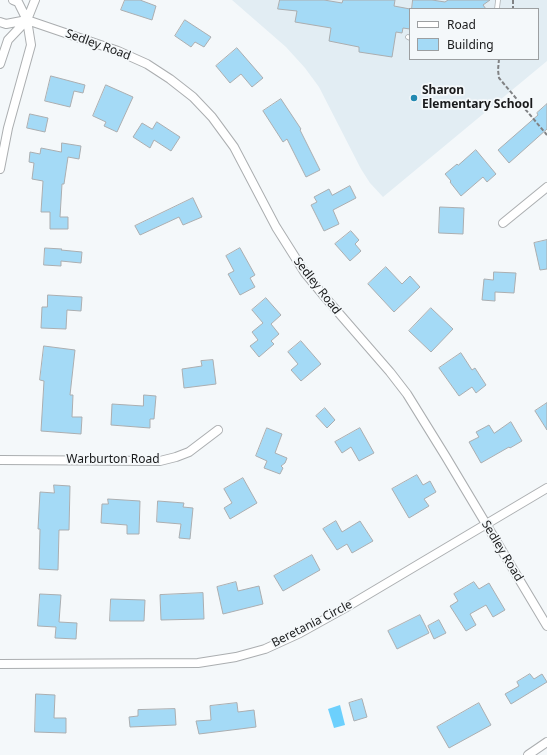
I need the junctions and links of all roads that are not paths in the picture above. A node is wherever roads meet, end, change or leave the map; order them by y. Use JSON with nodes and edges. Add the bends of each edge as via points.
{"nodes":[{"id":1,"x":13,"y":0,"type":"edge"},
{"id":2,"x":35,"y":0,"type":"edge"},
{"id":3,"x":26,"y":20,"type":"junction"},
{"id":4,"x":0,"y":22,"type":"edge"},
{"id":5,"x":0,"y":64,"type":"edge"},
{"id":6,"x":0,"y":169,"type":"edge"},
{"id":7,"x":547,"y":187,"type":"edge"},
{"id":8,"x":503,"y":223,"type":"dead end"},
{"id":9,"x":218,"y":430,"type":"dead end"},
{"id":10,"x":0,"y":460,"type":"edge"},
{"id":11,"x":547,"y":488,"type":"edge"},
{"id":12,"x":486,"y":524,"type":"junction"},
{"id":13,"x":547,"y":626,"type":"edge"},
{"id":14,"x":0,"y":664,"type":"edge"},
{"id":15,"x":547,"y":742,"type":"edge"},
{"id":16,"x":528,"y":755,"type":"edge"}],
"edges":[{"from":1,"to":3,"type":"street","via":[[18,2]]},
{"from":2,"to":3,"type":"street"},
{"from":3,"to":4,"type":"street","name":"Sedley Road","via":[[6,24]]},
{"from":3,"to":5,"type":"street","via":[[8,40]]},
{"from":3,"to":6,"type":"street","via":[[30,45]]},
{"from":3,"to":12,"type":"street","name":"Sedley Road","via":[[118,51],[146,64],[178,84],[212,117],[234,147],[295,258],[407,394]]},
{"from":7,"to":8,"type":"street"},
{"from":9,"to":10,"type":"street","name":"Warburton Road","via":[[190,452],[160,461]]},
{"from":11,"to":12,"type":"street","name":"Beretania Circle"},
{"from":12,"to":13,"type":"street","name":"Sedley Road"},
{"from":12,"to":14,"type":"street","name":"Beretania Circle","via":[[345,608],[265,649],[198,663]]},
{"from":15,"to":16,"type":"street"}]}
